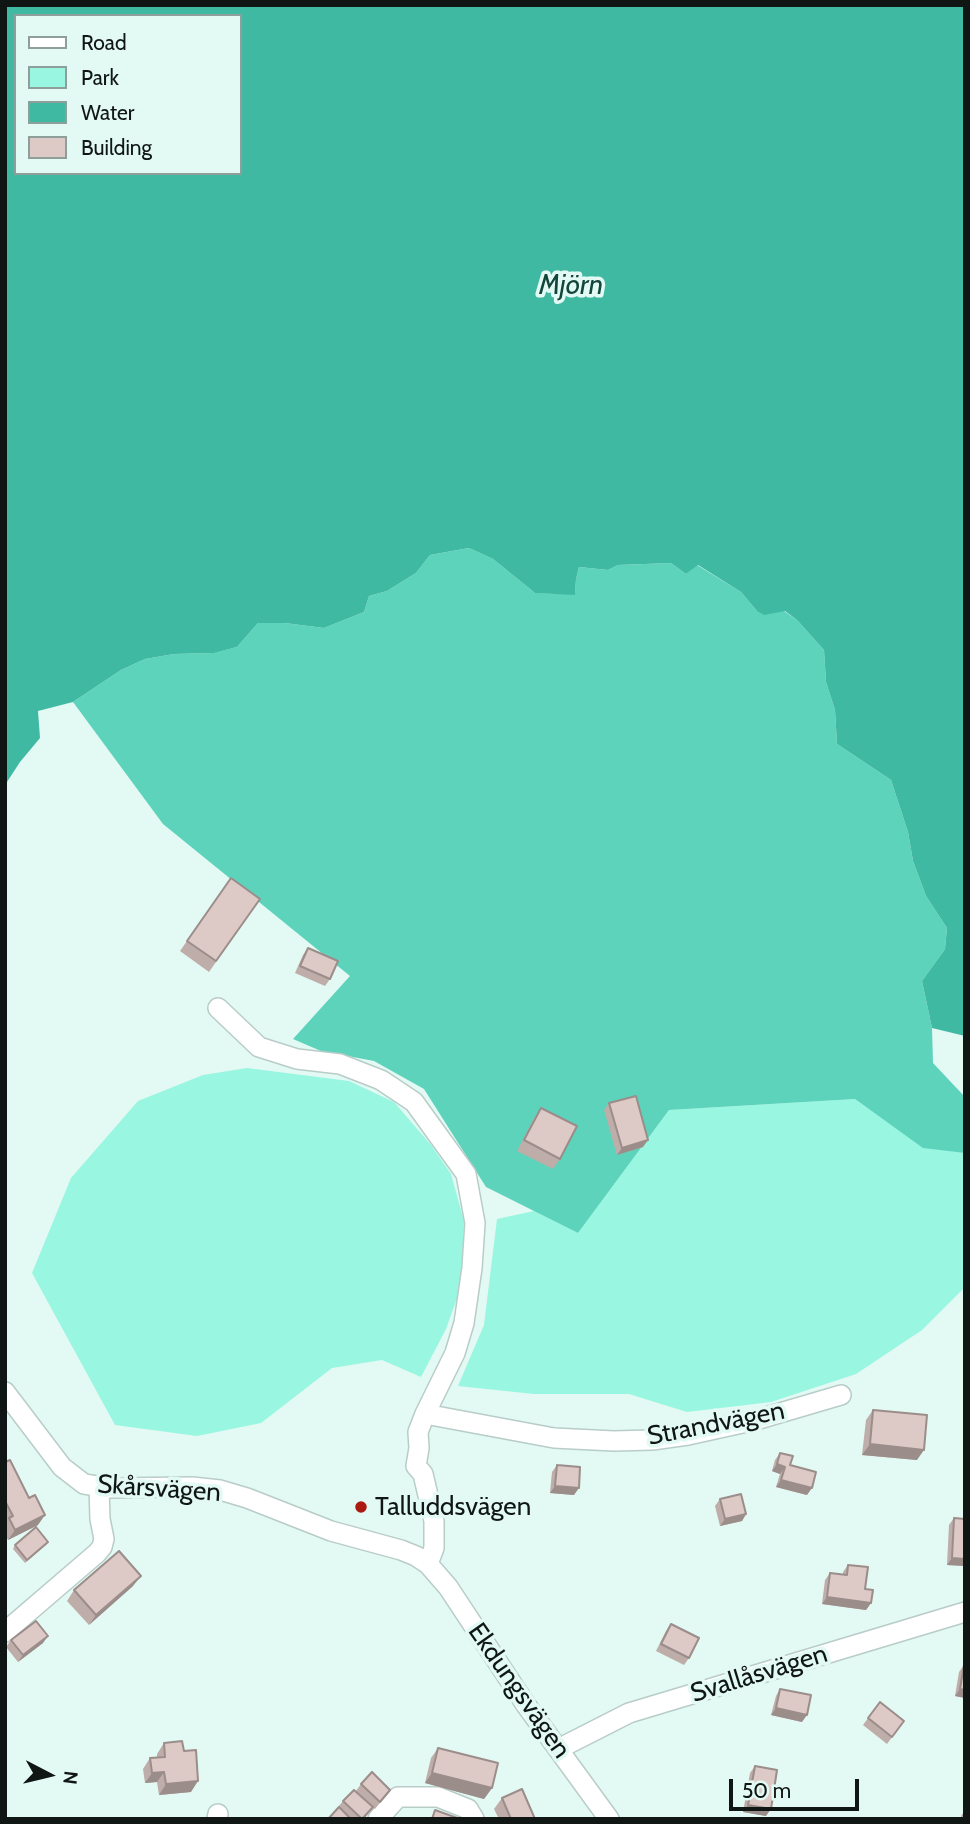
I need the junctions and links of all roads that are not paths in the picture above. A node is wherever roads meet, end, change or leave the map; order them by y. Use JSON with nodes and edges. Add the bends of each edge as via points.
{"nodes":[{"id":1,"x":218,"y":1009,"type":"dead end"},
{"id":2,"x":5,"y":1392,"type":"edge"},
{"id":3,"x":841,"y":1395,"type":"dead end"},
{"id":4,"x":425,"y":1414,"type":"junction"},
{"id":5,"x":99,"y":1487,"type":"junction"},
{"id":6,"x":428,"y":1564,"type":"junction"},
{"id":7,"x":965,"y":1612,"type":"edge"},
{"id":8,"x":5,"y":1632,"type":"edge"},
{"id":9,"x":559,"y":1750,"type":"junction"},
{"id":10,"x":378,"y":1819,"type":"edge"},
{"id":11,"x":474,"y":1819,"type":"edge"},
{"id":12,"x":609,"y":1819,"type":"edge"}],
"edges":[{"from":1,"to":4,"type":"street","via":[[258,1047],[298,1059],[340,1064],[392,1087],[414,1102],[466,1174],[475,1223],[466,1312],[455,1353]]},
{"from":2,"to":5,"type":"street","name":"Skårsvägen","via":[[62,1467],[84,1484]]},
{"from":3,"to":4,"type":"street","name":"Strandvägen","via":[[756,1420],[652,1440],[554,1438]]},
{"from":4,"to":6,"type":"street","via":[[418,1432],[416,1466],[423,1474],[434,1521],[434,1548]]},
{"from":5,"to":6,"type":"street","name":"Skårsvägen","via":[[220,1490],[331,1531],[401,1550]]},
{"from":5,"to":8,"type":"street","via":[[102,1547]]},
{"from":6,"to":9,"type":"street","name":"Ekdungsvägen"},
{"from":7,"to":9,"type":"street","name":"Svallåsvägen","via":[[629,1713]]},
{"from":9,"to":12,"type":"street","name":"Ekdungsvägen"},
{"from":10,"to":11,"type":"street","via":[[398,1797],[438,1797],[468,1809]]}]}
